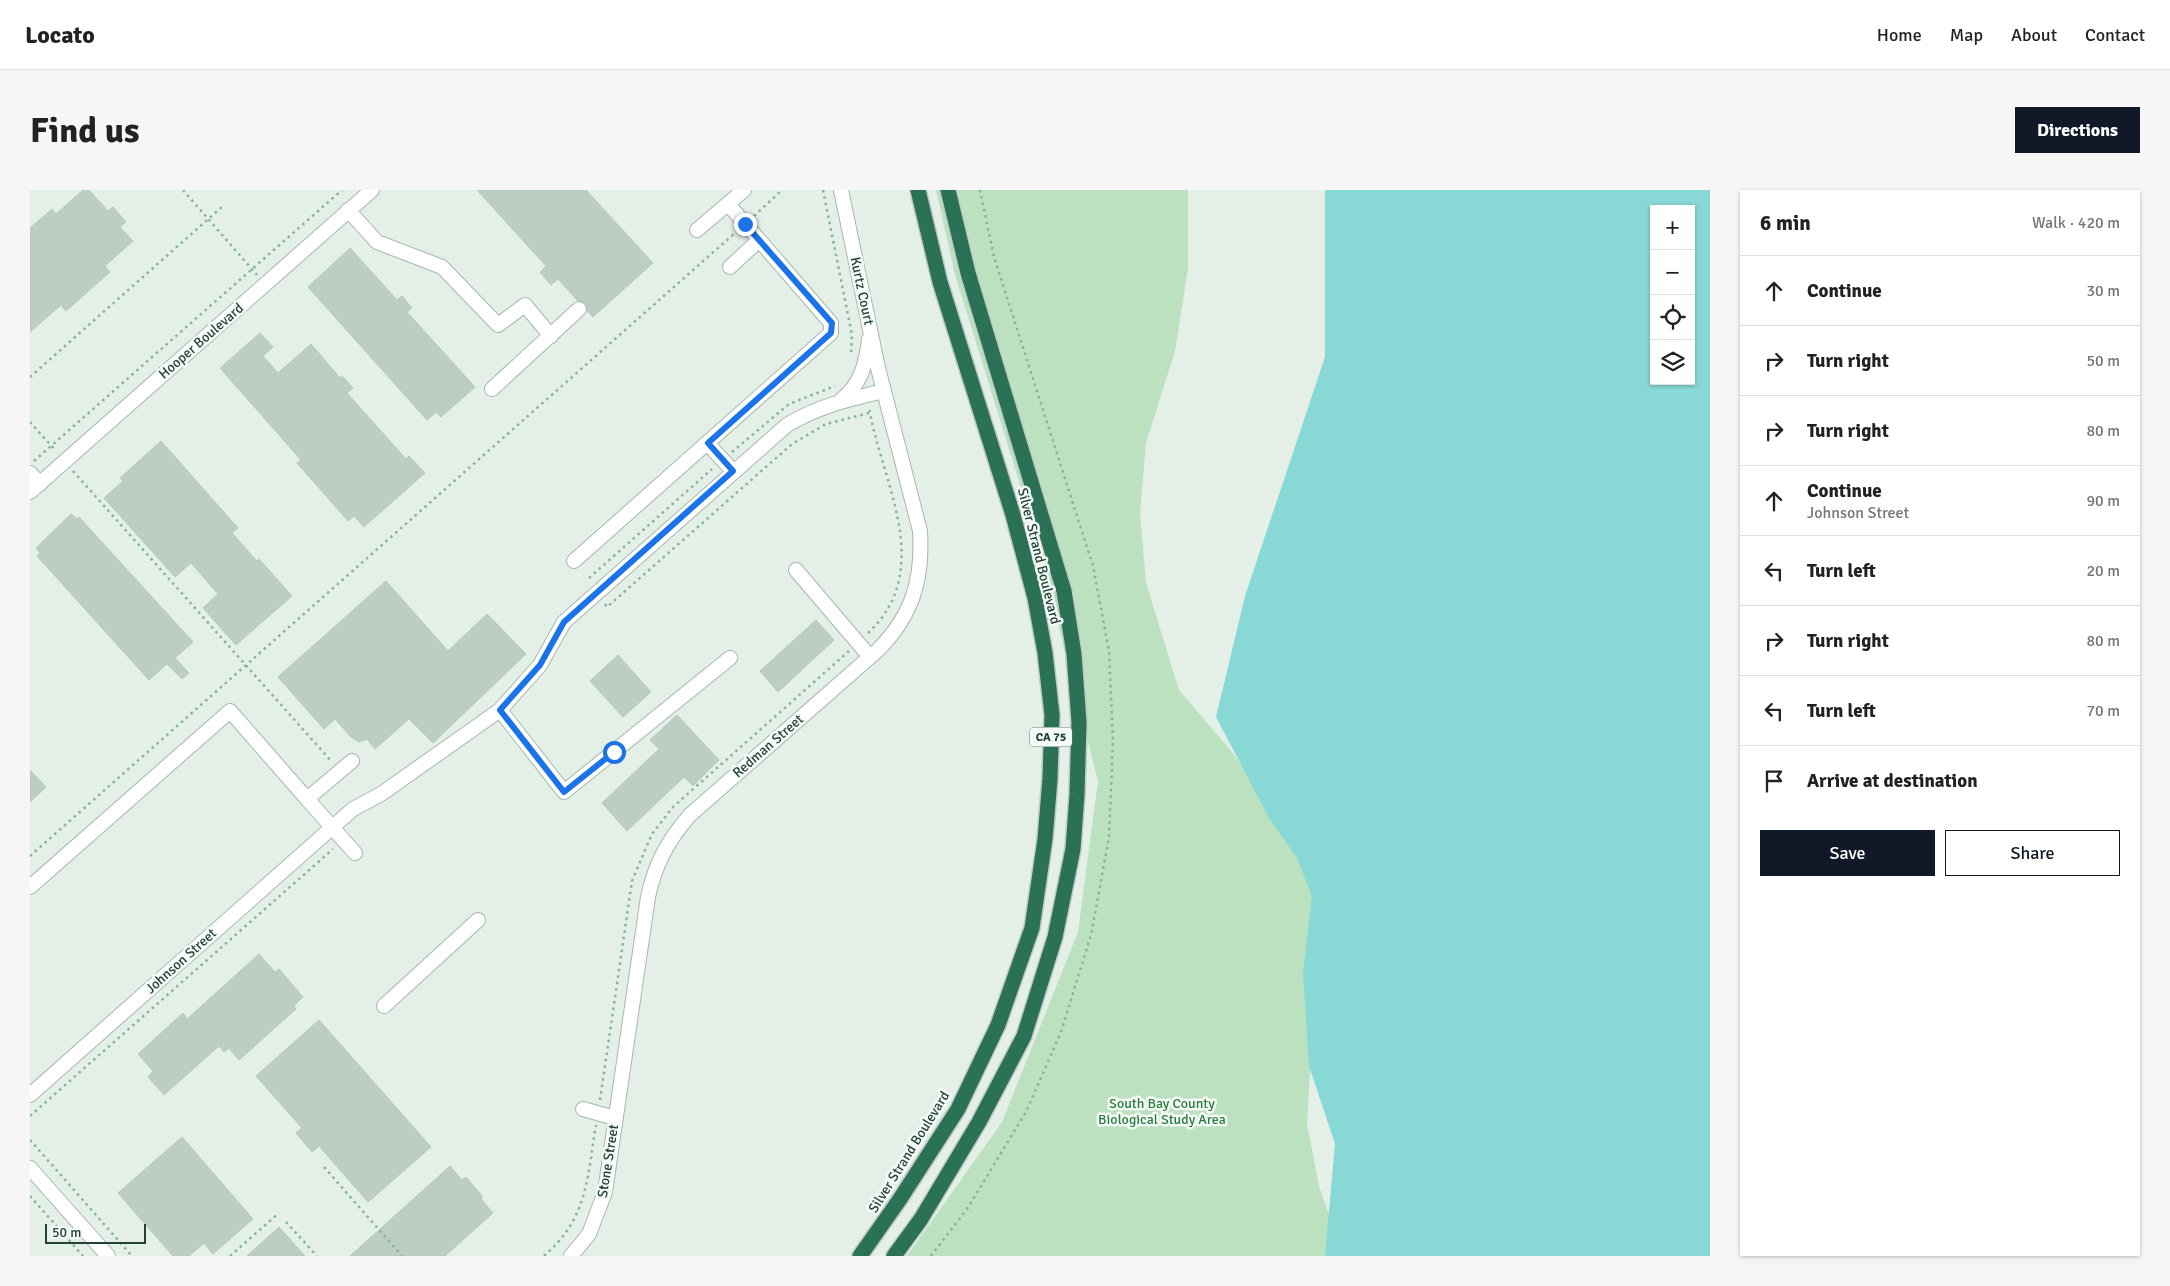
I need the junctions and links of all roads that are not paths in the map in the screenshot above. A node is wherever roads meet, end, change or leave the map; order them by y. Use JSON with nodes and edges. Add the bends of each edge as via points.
{"nodes":[{"id":1,"x":372,"y":190,"type":"edge"},
{"id":2,"x":744,"y":190,"type":"edge"},
{"id":3,"x":841,"y":190,"type":"edge"},
{"id":4,"x":918,"y":190,"type":"edge"},
{"id":5,"x":948,"y":190,"type":"edge"},
{"id":6,"x":728,"y":204,"type":"junction"},
{"id":7,"x":348,"y":210,"type":"junction"},
{"id":8,"x":698,"y":230,"type":"dead end"},
{"id":9,"x":759,"y":240,"type":"junction"},
{"id":10,"x":730,"y":267,"type":"dead end"},
{"id":11,"x":864,"y":300,"type":"junction"},
{"id":12,"x":579,"y":310,"type":"dead end"},
{"id":13,"x":551,"y":336,"type":"junction"},
{"id":14,"x":492,"y":389,"type":"dead end"},
{"id":15,"x":884,"y":391,"type":"junction"},
{"id":16,"x":840,"y":402,"type":"junction"},
{"id":17,"x":708,"y":443,"type":"junction"},
{"id":18,"x":733,"y":471,"type":"junction"},
{"id":19,"x":30,"y":473,"type":"edge"},
{"id":20,"x":35,"y":488,"type":"edge"},
{"id":21,"x":574,"y":561,"type":"dead end"},
{"id":22,"x":796,"y":570,"type":"dead end"},
{"id":23,"x":870,"y":657,"type":"junction"},
{"id":24,"x":730,"y":658,"type":"dead end"},
{"id":25,"x":500,"y":710,"type":"junction"},
{"id":26,"x":352,"y":761,"type":"dead end"},
{"id":27,"x":307,"y":799,"type":"junction"},
{"id":28,"x":331,"y":827,"type":"junction"},
{"id":29,"x":355,"y":853,"type":"dead end"},
{"id":30,"x":30,"y":887,"type":"edge"},
{"id":31,"x":478,"y":920,"type":"dead end"},
{"id":32,"x":384,"y":1006,"type":"dead end"},
{"id":33,"x":30,"y":1095,"type":"edge"},
{"id":34,"x":583,"y":1109,"type":"dead end"},
{"id":35,"x":615,"y":1118,"type":"junction"},
{"id":36,"x":30,"y":1168,"type":"edge"},
{"id":37,"x":108,"y":1256,"type":"edge"},
{"id":38,"x":571,"y":1256,"type":"edge"},
{"id":39,"x":860,"y":1256,"type":"edge"},
{"id":40,"x":894,"y":1256,"type":"edge"}],
"edges":[{"from":1,"to":7,"type":"street","name":"Hooper Boulevard"},
{"from":2,"to":6,"type":"street"},
{"from":3,"to":11,"type":"street","name":"Kurtz Court"},
{"from":4,"to":39,"type":"highway","name":"Silver Strand Boulevard","number":"CA 75","via":[[940,282],[1013,515],[1035,598],[1052,715],[1050,779],[1032,928],[998,1025],[958,1109]]},
{"from":5,"to":40,"type":"highway","name":"Silver Strand Boulevard","number":"CA 75","via":[[968,273],[1064,591],[1074,654],[1079,722],[1077,794],[1073,849],[1055,937],[1024,1036],[979,1122],[921,1219]]},
{"from":6,"to":8,"type":"street"},
{"from":6,"to":9,"type":"street"},
{"from":7,"to":13,"type":"street","via":[[377,242],[442,267],[498,326],[525,305]]},
{"from":7,"to":20,"type":"street","name":"Hooper Boulevard"},
{"from":9,"to":10,"type":"street"},
{"from":9,"to":17,"type":"street","via":[[832,323],[831,333]]},
{"from":11,"to":15,"type":"street","name":"Kurtz Court"},
{"from":11,"to":16,"type":"street","via":[[869,340],[866,362],[858,382]]},
{"from":12,"to":13,"type":"street"},
{"from":13,"to":14,"type":"street"},
{"from":15,"to":16,"type":"street"},
{"from":15,"to":23,"type":"street","name":"Redman Street","via":[[920,531],[921,552],[920,571],[910,605],[894,632]]},
{"from":16,"to":18,"type":"street","via":[[805,414]]},
{"from":17,"to":18,"type":"street"},
{"from":17,"to":21,"type":"street"},
{"from":18,"to":25,"type":"street","name":"Johnson Street","via":[[564,622],[540,665]]},
{"from":19,"to":20,"type":"street"},
{"from":22,"to":23,"type":"street"},
{"from":23,"to":35,"type":"street","name":"Redman Street","via":[[690,815],[666,846],[652,876],[648,897]]},
{"from":24,"to":25,"type":"street","via":[[564,792]]},
{"from":25,"to":28,"type":"street","name":"Johnson Street"},
{"from":26,"to":27,"type":"street"},
{"from":27,"to":28,"type":"street"},
{"from":27,"to":30,"type":"street","via":[[230,711]]},
{"from":28,"to":29,"type":"street"},
{"from":28,"to":33,"type":"street","name":"Johnson Street"},
{"from":31,"to":32,"type":"street"},
{"from":34,"to":35,"type":"street"},
{"from":35,"to":38,"type":"street","name":"Stone Street","via":[[598,1214],[589,1234]]},
{"from":36,"to":37,"type":"street"}]}
